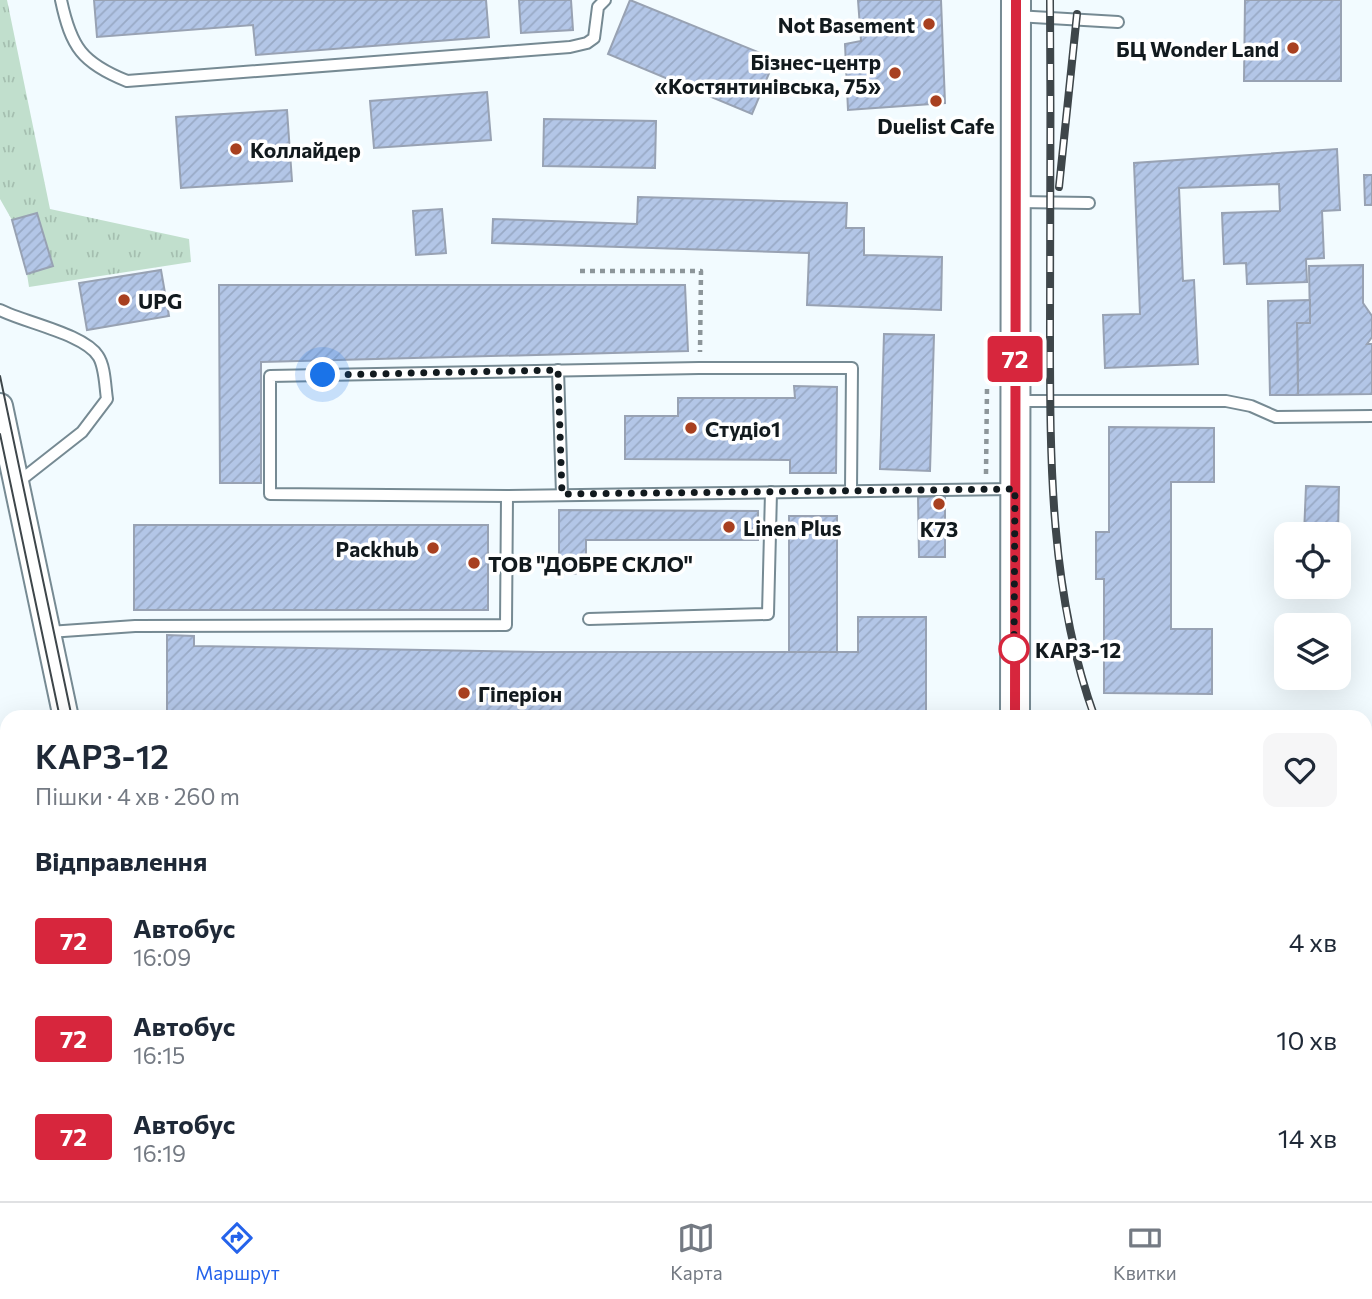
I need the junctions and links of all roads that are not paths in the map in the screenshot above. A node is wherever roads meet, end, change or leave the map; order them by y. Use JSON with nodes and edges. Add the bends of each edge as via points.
{"nodes":[{"id":1,"x":61,"y":0,"type":"edge"},
{"id":2,"x":606,"y":0,"type":"edge"},
{"id":3,"x":1016,"y":8,"type":"edge"},
{"id":4,"x":1118,"y":22,"type":"dead end"},
{"id":5,"x":1016,"y":202,"type":"junction"},
{"id":6,"x":1088,"y":203,"type":"dead end"},
{"id":7,"x":0,"y":310,"type":"edge"},
{"id":8,"x":558,"y":370,"type":"junction"},
{"id":9,"x":1015,"y":401,"type":"junction"},
{"id":10,"x":0,"y":406,"type":"edge"},
{"id":11,"x":1372,"y":416,"type":"edge"},
{"id":12,"x":17,"y":483,"type":"junction"},
{"id":13,"x":1015,"y":489,"type":"junction"},
{"id":14,"x":851,"y":491,"type":"junction"},
{"id":15,"x":771,"y":492,"type":"junction"},
{"id":16,"x":562,"y":494,"type":"junction"},
{"id":17,"x":507,"y":496,"type":"junction"},
{"id":18,"x":589,"y":619,"type":"dead end"},
{"id":19,"x":49,"y":632,"type":"junction"},
{"id":20,"x":64,"y":710,"type":"edge"},
{"id":21,"x":1015,"y":710,"type":"edge"}],
"edges":[{"from":1,"to":2,"type":"lane","via":[[77,49],[104,72],[127,81],[570,47],[594,38],[597,7]]},
{"from":3,"to":4,"type":"lane"},
{"from":3,"to":5,"type":"main road"},
{"from":5,"to":6,"type":"lane"},
{"from":5,"to":9,"type":"main road"},
{"from":7,"to":12,"type":"lane","via":[[88,345],[100,358],[107,399],[82,432]]},
{"from":8,"to":14,"type":"lane","via":[[852,368]]},
{"from":8,"to":16,"type":"lane"},
{"from":8,"to":17,"type":"lane","via":[[270,376],[270,494]]},
{"from":9,"to":11,"type":"lane","via":[[1226,401],[1276,417]]},
{"from":9,"to":13,"type":"main road"},
{"from":10,"to":12,"type":"street"},
{"from":12,"to":19,"type":"street"},
{"from":13,"to":14,"type":"lane"},
{"from":13,"to":21,"type":"main road"},
{"from":14,"to":15,"type":"lane"},
{"from":15,"to":16,"type":"lane"},
{"from":15,"to":18,"type":"lane","via":[[768,614]]},
{"from":16,"to":17,"type":"lane"},
{"from":17,"to":19,"type":"lane","via":[[506,625],[135,626]]},
{"from":19,"to":20,"type":"street"}]}
